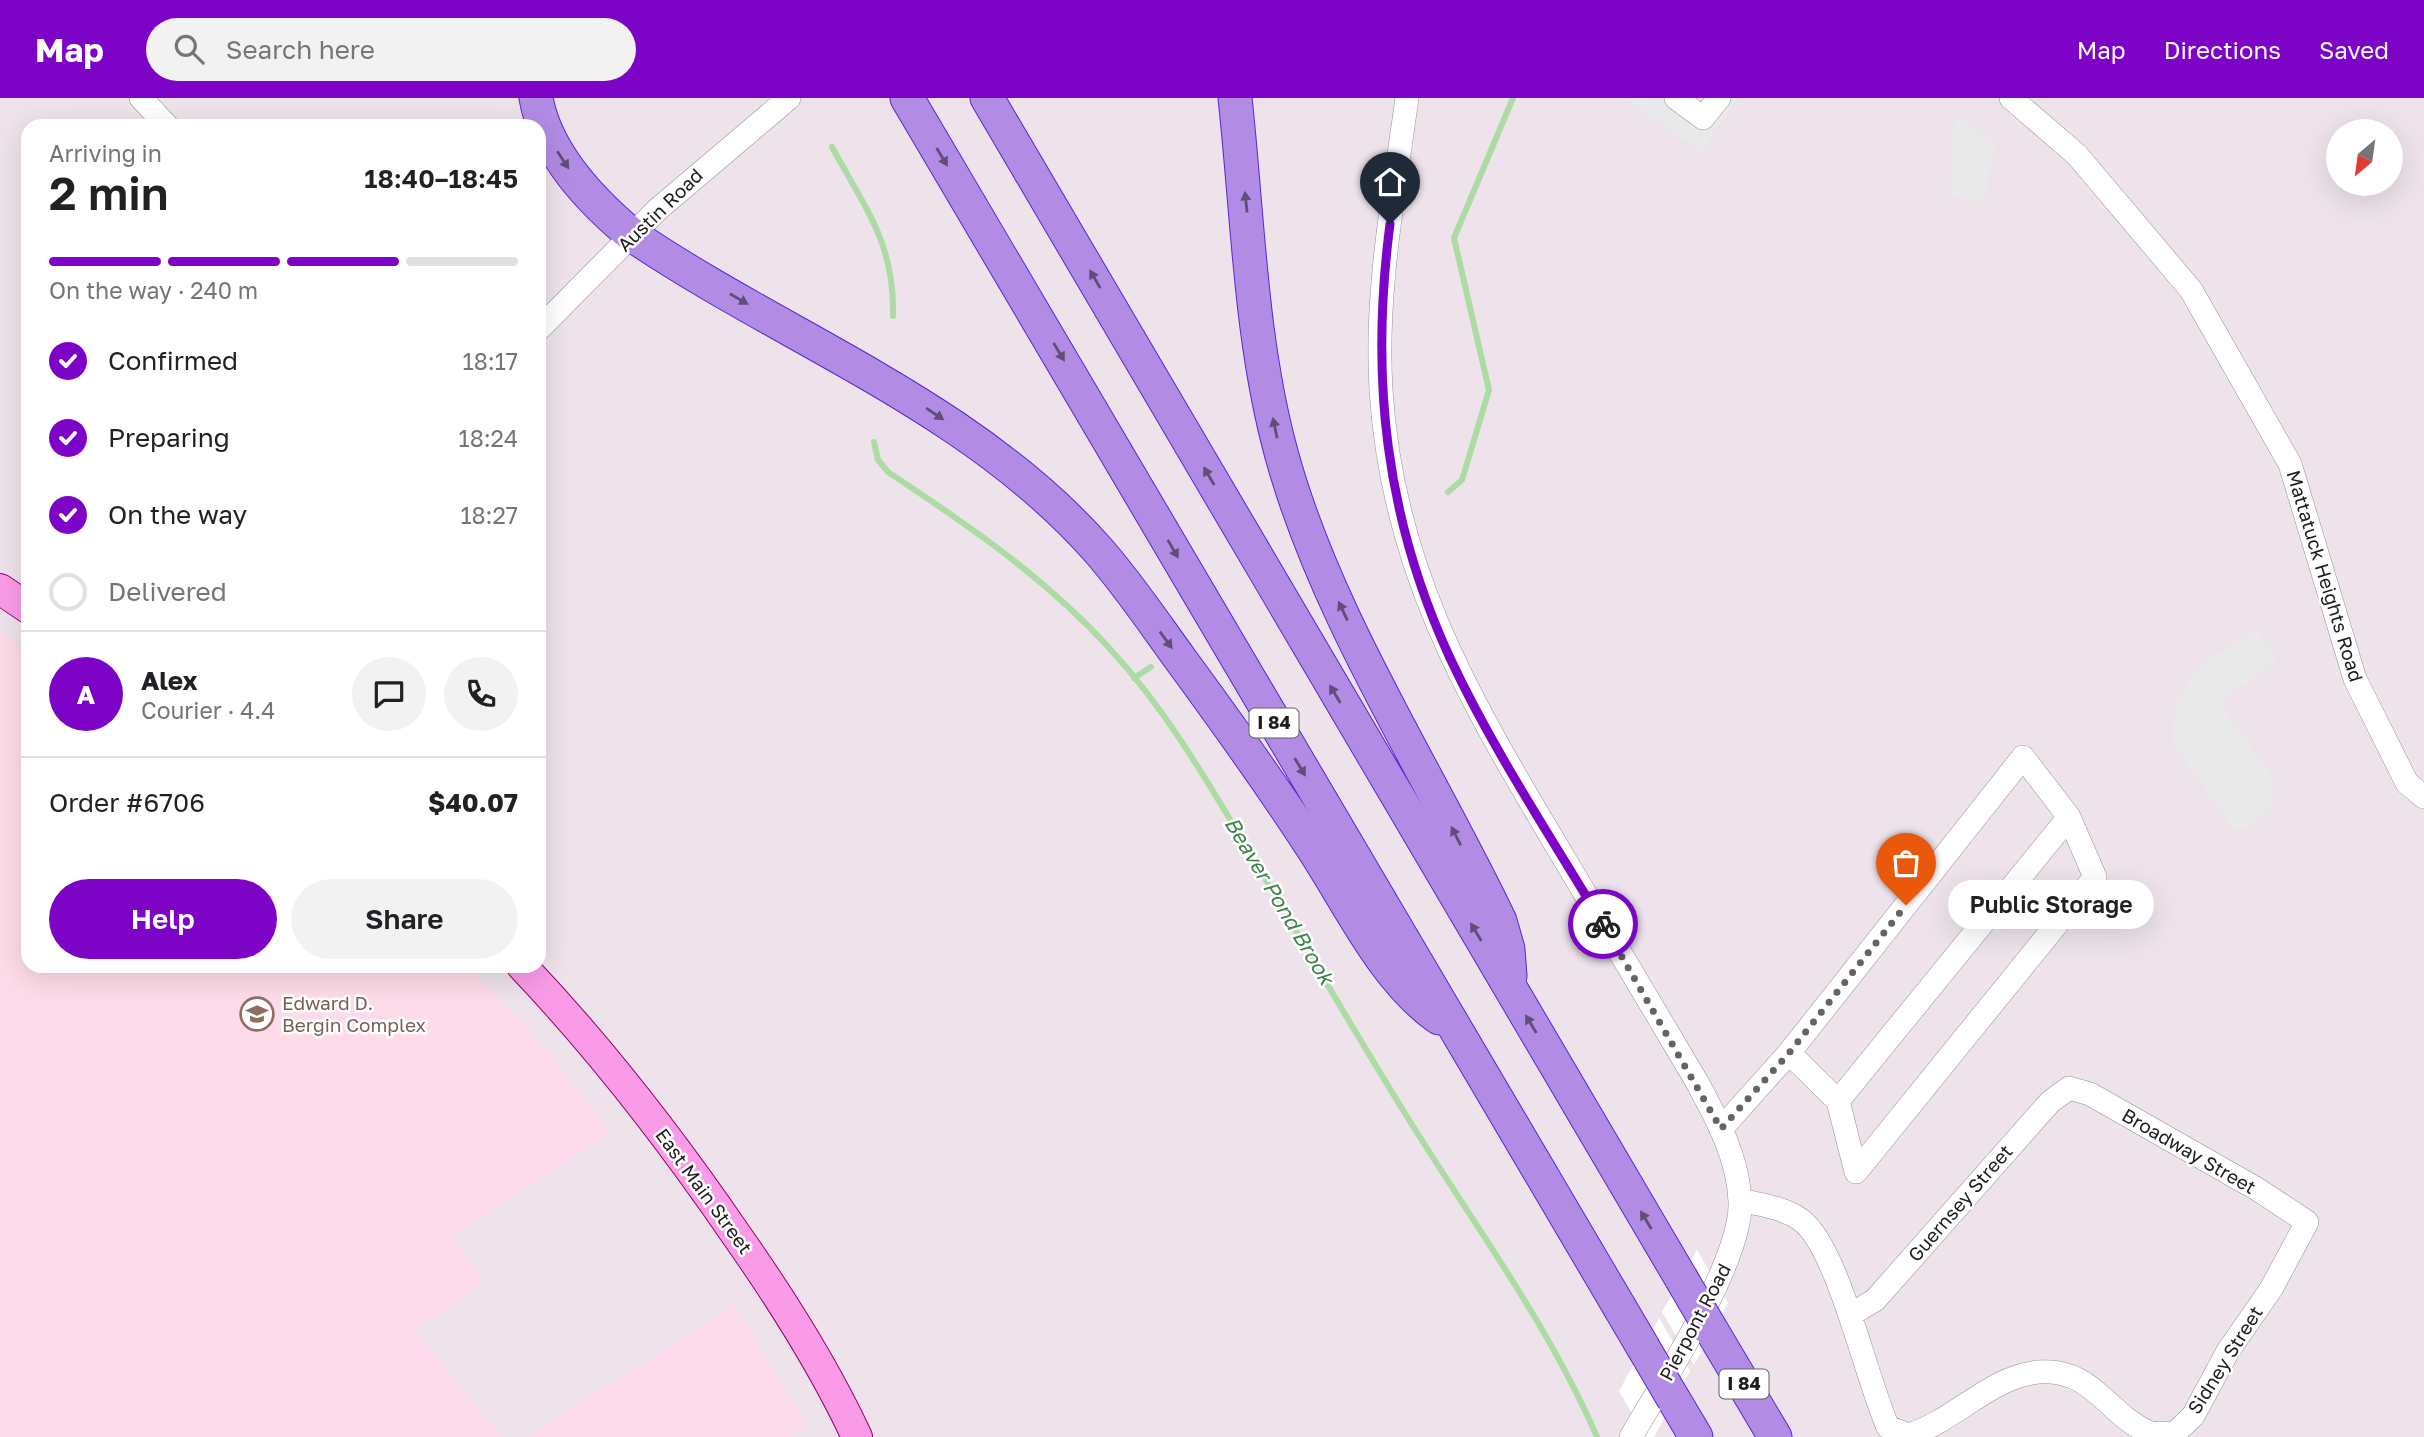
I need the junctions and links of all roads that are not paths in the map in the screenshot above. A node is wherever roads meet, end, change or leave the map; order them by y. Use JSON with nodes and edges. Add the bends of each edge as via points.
{"nodes":[{"id":1,"x":141,"y":98,"type":"edge"},
{"id":2,"x":536,"y":98,"type":"edge"},
{"id":3,"x":789,"y":98,"type":"edge"},
{"id":4,"x":907,"y":98,"type":"edge"},
{"id":5,"x":987,"y":98,"type":"edge"},
{"id":6,"x":1235,"y":98,"type":"edge"},
{"id":7,"x":1407,"y":98,"type":"edge"},
{"id":8,"x":1675,"y":98,"type":"edge"},
{"id":9,"x":1719,"y":98,"type":"edge"},
{"id":10,"x":2011,"y":98,"type":"edge"},
{"id":11,"x":160,"y":119,"type":"edge"},
{"id":12,"x":541,"y":119,"type":"edge"},
{"id":13,"x":546,"y":129,"type":"edge"},
{"id":14,"x":632,"y":235,"type":"junction"},
{"id":15,"x":546,"y":323,"type":"edge"},
{"id":16,"x":0,"y":589,"type":"edge"},
{"id":17,"x":21,"y":603,"type":"edge"},
{"id":18,"x":2424,"y":797,"type":"edge"},
{"id":19,"x":2069,"y":817,"type":"junction"},
{"id":20,"x":528,"y":973,"type":"edge"},
{"id":21,"x":1511,"y":990,"type":"junction"},
{"id":22,"x":1455,"y":1028,"type":"junction"},
{"id":23,"x":1789,"y":1053,"type":"junction"},
{"id":24,"x":2069,"y":1088,"type":"joint"},
{"id":25,"x":1838,"y":1101,"type":"junction"},
{"id":26,"x":1721,"y":1129,"type":"junction"},
{"id":27,"x":1740,"y":1200,"type":"junction"},
{"id":28,"x":2307,"y":1222,"type":"joint"},
{"id":29,"x":1850,"y":1315,"type":"junction"},
{"id":30,"x":857,"y":1437,"type":"edge"},
{"id":31,"x":1631,"y":1437,"type":"edge"},
{"id":32,"x":1696,"y":1437,"type":"edge"},
{"id":33,"x":1775,"y":1437,"type":"edge"}],
"edges":[{"from":1,"to":11,"type":"street"},
{"from":2,"to":12,"type":"highway","one_way":true},
{"from":3,"to":14,"type":"street","name":"Austin Road","via":[[708,164]]},
{"from":4,"to":22,"type":"highway","number":"I 84","one_way":true},
{"from":21,"to":5,"type":"highway","number":"I 84","one_way":true},
{"from":21,"to":6,"type":"highway","one_way":true,"via":[[1508,949],[1500,922],[1346,618],[1282,456],[1262,347]]},
{"from":7,"to":26,"type":"street","name":"Pierpont Road","via":[[1382,289],[1380,369],[1387,447],[1408,546],[1439,633],[1475,705]]},
{"from":8,"to":9,"type":"street","via":[[1703,118]]},
{"from":10,"to":18,"type":"street","name":"Mattatuck Heights Road","via":[[2077,155],[2191,290],[2290,464],[2355,679],[2407,783]]},
{"from":13,"to":14,"type":"highway","one_way":true,"via":[[564,163],[595,202]]},
{"from":14,"to":15,"type":"street","name":"Austin Road"},
{"from":14,"to":22,"type":"highway","one_way":true,"via":[[931,411],[1011,469],[1072,522],[1121,577],[1222,716],[1396,979]]},
{"from":16,"to":17,"type":"main road"},
{"from":19,"to":23,"type":"street","via":[[2023,757]]},
{"from":19,"to":25,"type":"street"},
{"from":19,"to":25,"type":"street","via":[[2095,877],[1856,1172]]},
{"from":20,"to":30,"type":"main road","name":"East Main Street","via":[[601,1055],[715,1203],[809,1347]]},
{"from":33,"to":21,"type":"highway","number":"I 84","one_way":true,"bridge":true},
{"from":22,"to":32,"type":"highway","number":"I 84","bridge":true},
{"from":23,"to":25,"type":"street"},
{"from":23,"to":26,"type":"street"},
{"from":24,"to":28,"type":"street","name":"Broadway Street","via":[[2090,1094]]},
{"from":24,"to":29,"type":"street","name":"Guernsey Street","via":[[2050,1102],[1875,1300]]},
{"from":26,"to":27,"type":"street","name":"Pierpont Road","via":[[1734,1164]]},
{"from":27,"to":29,"type":"street","via":[[1787,1211],[1804,1222],[1827,1256]]},
{"from":27,"to":31,"type":"street","name":"Pierpont Road","via":[[1739,1226],[1729,1259]]},
{"from":28,"to":29,"type":"street","name":"Sidney Street","via":[[2193,1416],[2175,1433],[2151,1433],[2089,1384],[2063,1374],[2039,1372],[1983,1393],[1925,1430],[1908,1435],[1888,1427]]}]}
